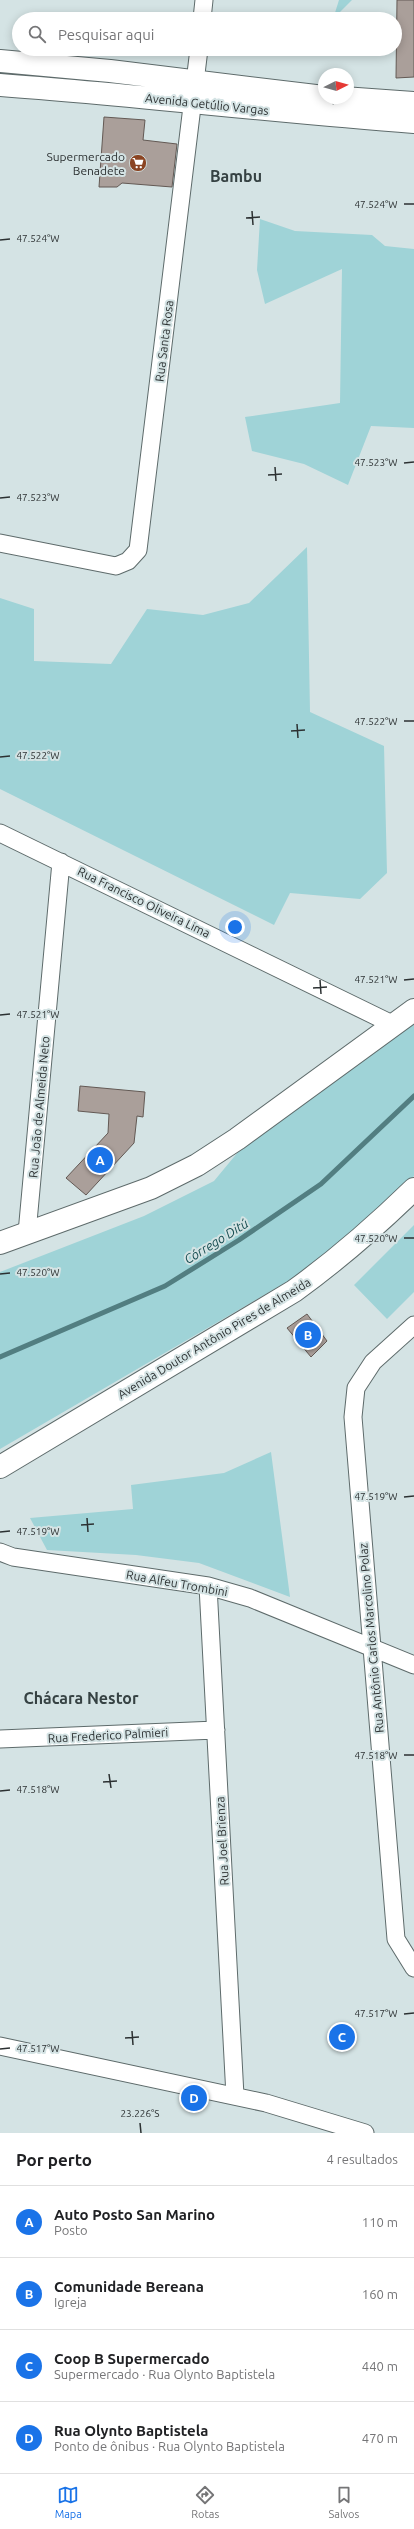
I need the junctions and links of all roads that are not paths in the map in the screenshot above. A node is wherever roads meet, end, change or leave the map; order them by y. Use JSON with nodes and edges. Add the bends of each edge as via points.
{"nodes":[{"id":1,"x":204,"y":0,"type":"edge"},
{"id":2,"x":203,"y":12,"type":"edge"},
{"id":3,"x":198,"y":56,"type":"edge"},
{"id":4,"x":0,"y":61,"type":"edge"},
{"id":5,"x":195,"y":82,"type":"junction"},
{"id":6,"x":0,"y":85,"type":"edge"},
{"id":7,"x":354,"y":99,"type":"edge"},
{"id":8,"x":315,"y":102,"type":"edge"},
{"id":9,"x":193,"y":103,"type":"junction"},
{"id":10,"x":414,"y":103,"type":"edge"},
{"id":11,"x":414,"y":122,"type":"edge"},
{"id":12,"x":0,"y":543,"type":"edge"},
{"id":13,"x":0,"y":833,"type":"edge"},
{"id":14,"x":60,"y":862,"type":"junction"},
{"id":15,"x":414,"y":1010,"type":"edge"},
{"id":16,"x":394,"y":1025,"type":"junction"},
{"id":17,"x":414,"y":1189,"type":"edge"},
{"id":18,"x":27,"y":1233,"type":"junction"},
{"id":19,"x":0,"y":1243,"type":"edge"},
{"id":20,"x":414,"y":1325,"type":"edge"},
{"id":21,"x":0,"y":1467,"type":"edge"},
{"id":22,"x":0,"y":1552,"type":"edge"},
{"id":23,"x":208,"y":1586,"type":"junction"},
{"id":24,"x":372,"y":1647,"type":"junction"},
{"id":25,"x":414,"y":1665,"type":"edge"},
{"id":26,"x":216,"y":1730,"type":"junction"},
{"id":27,"x":0,"y":1739,"type":"edge"},
{"id":28,"x":414,"y":1968,"type":"edge"},
{"id":29,"x":0,"y":2046,"type":"edge"},
{"id":30,"x":235,"y":2096,"type":"junction"},
{"id":31,"x":365,"y":2133,"type":"edge"}],
"edges":[{"from":1,"to":2,"type":"street"},
{"from":3,"to":5,"type":"street","name":"Rua Santa Rosa"},
{"from":4,"to":5,"type":"main road","name":"Avenida Getúlio Vargas"},
{"from":5,"to":8,"type":"main road","name":"Avenida Getúlio Vargas"},
{"from":5,"to":9,"type":"street","name":"Rua Santa Rosa"},
{"from":6,"to":9,"type":"main road","name":"Avenida Getúlio Vargas","via":[[105,92]]},
{"from":7,"to":10,"type":"main road"},
{"from":8,"to":9,"type":"main road","name":"Avenida Getúlio Vargas"},
{"from":8,"to":11,"type":"main road","name":"Avenida Getúlio Vargas"},
{"from":9,"to":12,"type":"street","name":"Rua Santa Rosa","via":[[138,550],[128,561],[116,566]]},
{"from":13,"to":14,"type":"street","name":"Rua Francisco Oliveira Lima"},
{"from":14,"to":16,"type":"street","name":"Rua Francisco Oliveira Lima"},
{"from":14,"to":18,"type":"street","name":"Rua João de Almeida Neto"},
{"from":15,"to":16,"type":"main road"},
{"from":16,"to":18,"type":"main road","via":[[197,1165],[151,1188]]},
{"from":17,"to":21,"type":"main road","name":"Avenida Doutor Antônio Pires de Almeida","via":[[333,1264],[294,1291]]},
{"from":18,"to":19,"type":"main road"},
{"from":20,"to":24,"type":"street","name":"Rua Antônio Carlos Marcolino Polaz","via":[[372,1362],[356,1388],[353,1417]]},
{"from":22,"to":23,"type":"street","name":"Rua Alfeu Trombini","via":[[13,1557]]},
{"from":23,"to":24,"type":"street","name":"Rua Alfeu Trombini","via":[[250,1598]]},
{"from":23,"to":26,"type":"street","name":"Rua Joel Brienza"},
{"from":24,"to":25,"type":"street","name":"Rua Alfeu Trombini"},
{"from":24,"to":28,"type":"street","name":"Rua Antônio Carlos Marcolino Polaz","via":[[396,1939]]},
{"from":26,"to":27,"type":"street","name":"Rua Frederico Palmieri"},
{"from":26,"to":30,"type":"street","name":"Rua Joel Brienza"},
{"from":29,"to":30,"type":"street"},
{"from":30,"to":31,"type":"street","via":[[266,2102]]}]}
